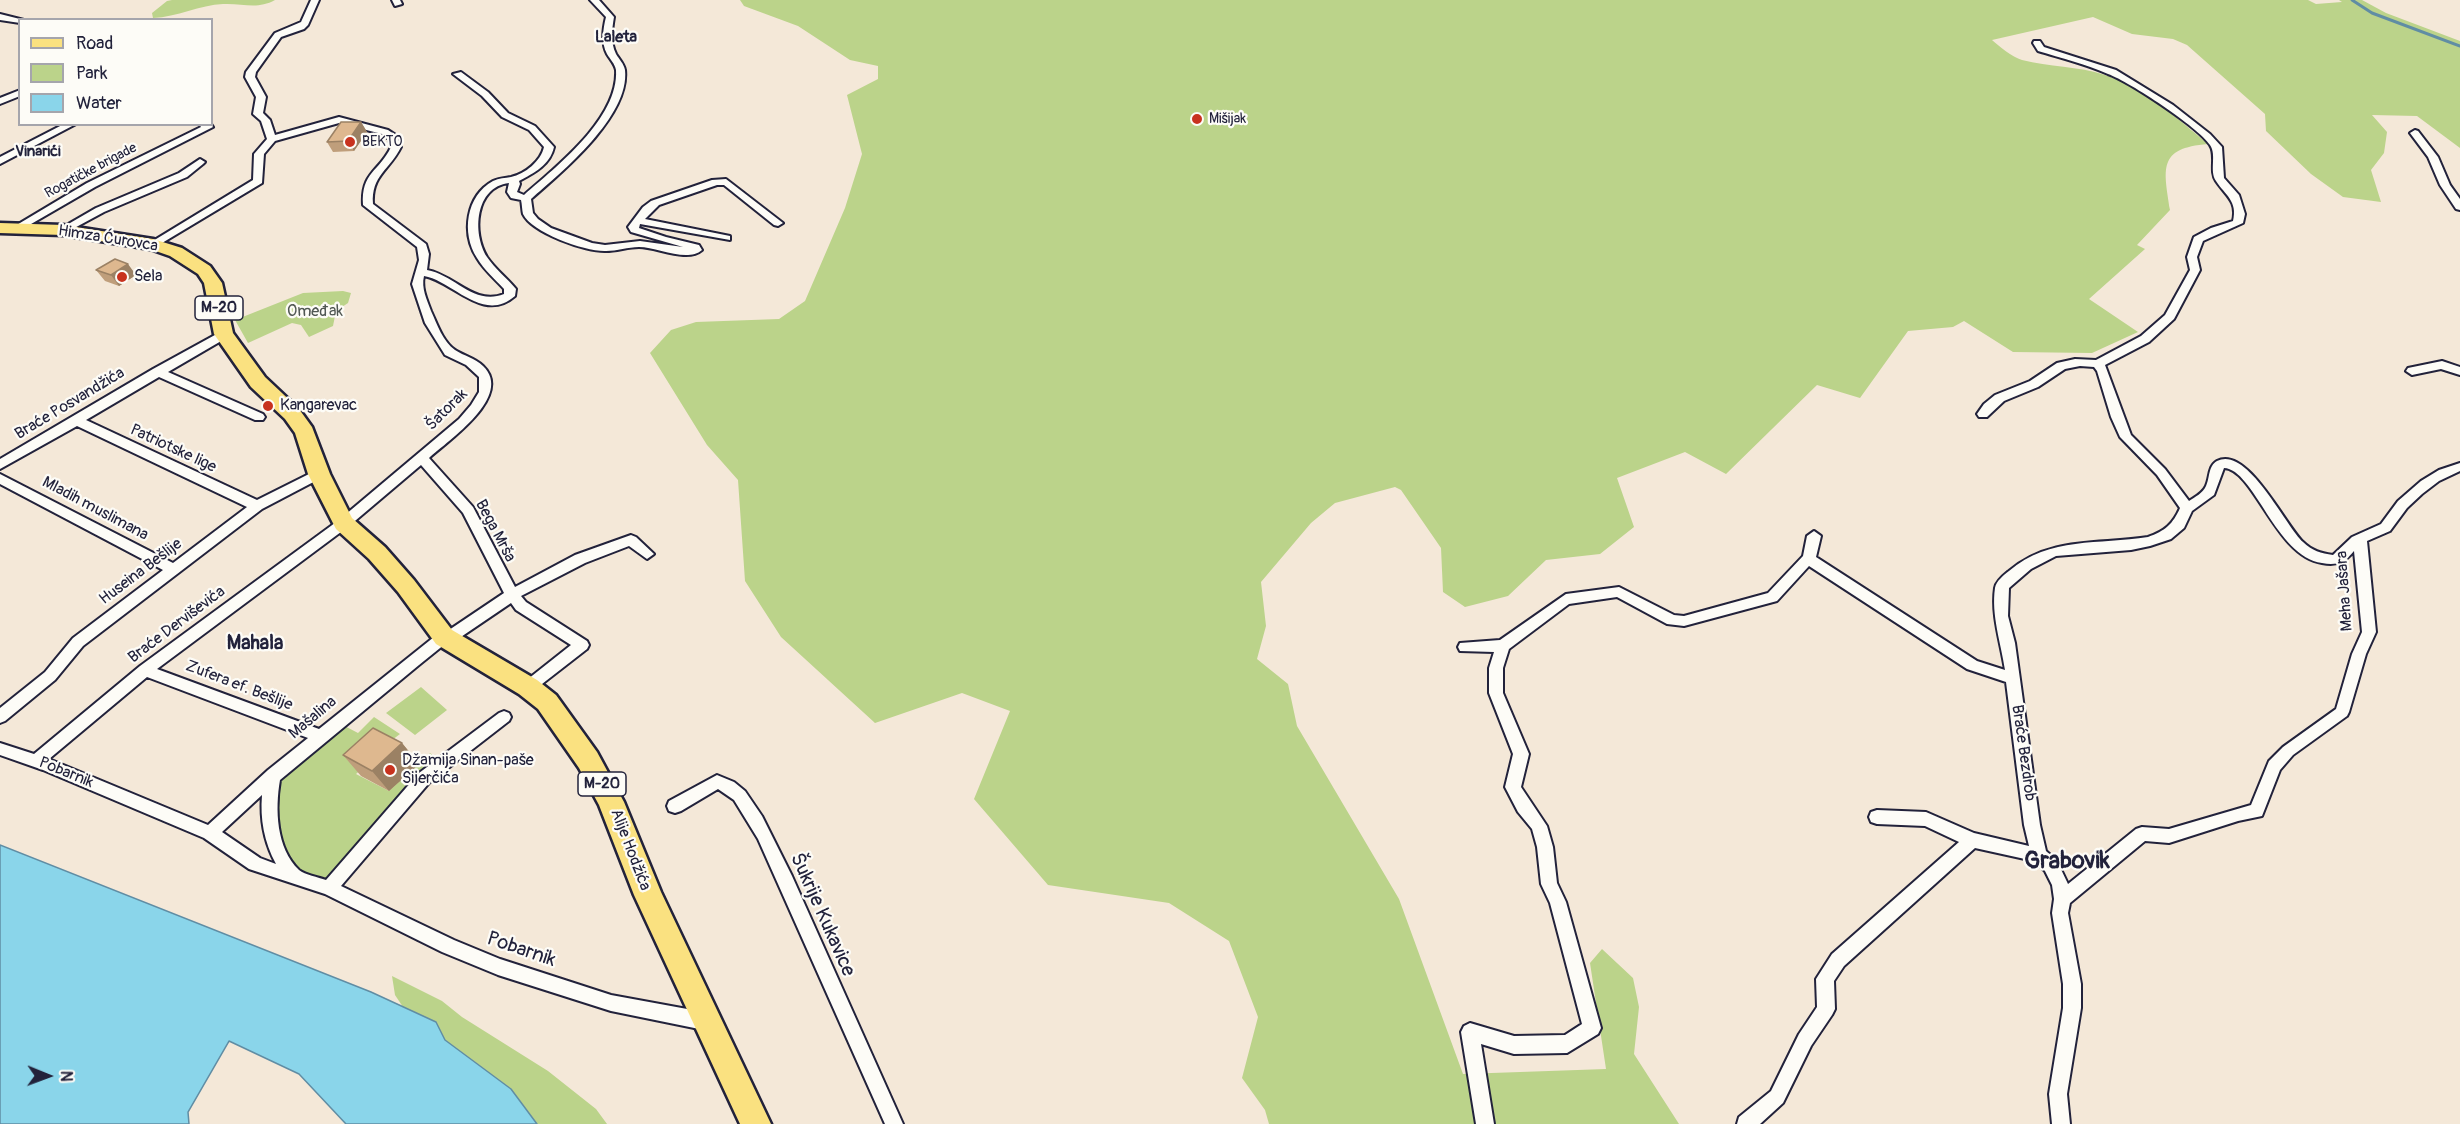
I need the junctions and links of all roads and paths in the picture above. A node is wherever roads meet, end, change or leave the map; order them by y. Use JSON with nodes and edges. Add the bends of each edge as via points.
{"nodes":[{"id":1,"x":315,"y":0,"type":"edge"},
{"id":2,"x":594,"y":0,"type":"edge"},
{"id":3,"x":0,"y":17,"type":"edge"},
{"id":4,"x":18,"y":20,"type":"edge"},
{"id":5,"x":2037,"y":43,"type":"dead end"},
{"id":6,"x":458,"y":74,"type":"dead end"},
{"id":7,"x":18,"y":94,"type":"edge"},
{"id":8,"x":0,"y":101,"type":"edge"},
{"id":9,"x":68,"y":126,"type":"edge"},
{"id":10,"x":206,"y":126,"type":"edge"},
{"id":11,"x":2415,"y":133,"type":"dead end"},
{"id":12,"x":272,"y":139,"type":"junction"},
{"id":13,"x":0,"y":161,"type":"edge"},
{"id":14,"x":200,"y":162,"type":"dead end"},
{"id":15,"x":513,"y":180,"type":"junction"},
{"id":16,"x":526,"y":198,"type":"junction"},
{"id":17,"x":2460,"y":207,"type":"edge"},
{"id":18,"x":639,"y":221,"type":"junction"},
{"id":19,"x":778,"y":223,"type":"dead end"},
{"id":20,"x":7,"y":228,"type":"edge"},
{"id":21,"x":63,"y":230,"type":"junction"},
{"id":22,"x":726,"y":238,"type":"dead end"},
{"id":23,"x":153,"y":244,"type":"junction"},
{"id":24,"x":421,"y":272,"type":"junction"},
{"id":25,"x":224,"y":334,"type":"junction"},
{"id":26,"x":2098,"y":364,"type":"junction"},
{"id":27,"x":2412,"y":371,"type":"dead end"},
{"id":28,"x":2460,"y":371,"type":"edge"},
{"id":29,"x":157,"y":372,"type":"junction"},
{"id":30,"x":1983,"y":414,"type":"dead end"},
{"id":31,"x":259,"y":417,"type":"dead end"},
{"id":32,"x":75,"y":420,"type":"junction"},
{"id":33,"x":421,"y":457,"type":"junction"},
{"id":34,"x":0,"y":465,"type":"edge"},
{"id":35,"x":2460,"y":467,"type":"edge"},
{"id":36,"x":319,"y":474,"type":"junction"},
{"id":37,"x":0,"y":478,"type":"edge"},
{"id":38,"x":257,"y":506,"type":"junction"},
{"id":39,"x":2187,"y":508,"type":"junction"},
{"id":40,"x":344,"y":523,"type":"junction"},
{"id":41,"x":1814,"y":536,"type":"dead end"},
{"id":42,"x":2360,"y":539,"type":"junction"},
{"id":43,"x":647,"y":554,"type":"dead end"},
{"id":44,"x":1809,"y":560,"type":"junction"},
{"id":45,"x":175,"y":570,"type":"junction"},
{"id":46,"x":512,"y":595,"type":"junction"},
{"id":47,"x":445,"y":638,"type":"junction"},
{"id":48,"x":1503,"y":646,"type":"junction"},
{"id":49,"x":1465,"y":647,"type":"dead end"},
{"id":50,"x":145,"y":670,"type":"junction"},
{"id":51,"x":2013,"y":678,"type":"junction"},
{"id":52,"x":528,"y":687,"type":"junction"},
{"id":53,"x":0,"y":717,"type":"edge"},
{"id":54,"x":504,"y":717,"type":"dead end"},
{"id":55,"x":320,"y":736,"type":"junction"},
{"id":56,"x":0,"y":748,"type":"edge"},
{"id":57,"x":36,"y":761,"type":"junction"},
{"id":58,"x":273,"y":775,"type":"junction"},
{"id":59,"x":675,"y":806,"type":"dead end"},
{"id":60,"x":1877,"y":817,"type":"dead end"},
{"id":61,"x":210,"y":833,"type":"junction"},
{"id":62,"x":1972,"y":840,"type":"junction"},
{"id":63,"x":2039,"y":855,"type":"junction"},
{"id":64,"x":293,"y":874,"type":"junction"},
{"id":65,"x":329,"y":888,"type":"junction"},
{"id":66,"x":2062,"y":899,"type":"junction"},
{"id":67,"x":709,"y":1022,"type":"junction"},
{"id":68,"x":756,"y":1124,"type":"edge"},
{"id":69,"x":894,"y":1124,"type":"edge"},
{"id":70,"x":1485,"y":1124,"type":"edge"},
{"id":71,"x":1746,"y":1124,"type":"edge"},
{"id":72,"x":2061,"y":1124,"type":"edge"}],
"edges":[{"from":1,"to":12,"type":"street","via":[[301,27],[278,35],[251,72],[261,97],[258,114],[265,120]]},
{"from":2,"to":16,"type":"street","via":[[610,17],[607,36],[610,52],[621,69],[620,86],[579,152]]},
{"from":3,"to":4,"type":"street"},
{"from":5,"to":26,"type":"street","via":[[2041,49],[2113,72],[2170,107],[2207,136],[2217,147],[2219,179],[2234,195],[2240,214],[2238,223],[2198,239],[2192,257],[2195,270],[2170,317],[2145,339]]},
{"from":6,"to":15,"type":"street","via":[[505,115],[532,128],[549,147],[549,155],[542,162]]},
{"from":7,"to":8,"type":"street"},
{"from":9,"to":13,"type":"street"},
{"from":10,"to":20,"type":"street","name":"Rogatičke brigade"},
{"from":11,"to":17,"type":"street"},
{"from":12,"to":23,"type":"street","via":[[259,154],[258,181]]},
{"from":12,"to":24,"type":"street","via":[[339,120],[394,138],[394,151],[366,191],[368,205],[422,246],[425,263]]},
{"from":14,"to":21,"type":"street","via":[[183,175]]},
{"from":15,"to":16,"type":"street","via":[[512,192]]},
{"from":15,"to":24,"type":"street","via":[[500,181],[482,195],[472,220],[480,255],[510,288],[508,296],[498,302],[478,300],[432,272]]},
{"from":16,"to":18,"type":"street","via":[[528,213],[534,221],[590,246],[640,244],[697,250],[635,230],[633,227]]},
{"from":18,"to":19,"type":"street","via":[[647,209],[664,199],[726,182]]},
{"from":18,"to":22,"type":"street"},
{"from":20,"to":21,"type":"main road","name":"Himza Ćurovca","number":"M-20"},
{"from":21,"to":23,"type":"main road","name":"Himza Ćurovca","number":"M-20"},
{"from":23,"to":25,"type":"main road","name":"Himza Ćurovca","number":"M-20","via":[[176,252],[204,270],[213,283]]},
{"from":24,"to":33,"type":"street","name":"Šatorak","via":[[418,290],[441,342],[449,352],[473,363],[484,377],[487,390],[463,422]]},
{"from":25,"to":29,"type":"street","name":"Braće Posvandžića"},
{"from":25,"to":36,"type":"main road","name":"Himza Ćurovca","number":"M-20","via":[[258,382],[305,432]]},
{"from":26,"to":30,"type":"street","via":[[2061,366],[2031,385],[2002,395]]},
{"from":26,"to":39,"type":"street","via":[[2126,437],[2161,472]]},
{"from":27,"to":28,"type":"street","via":[[2442,365]]},
{"from":29,"to":31,"type":"street"},
{"from":29,"to":32,"type":"street","name":"Braće Posvandžića"},
{"from":32,"to":34,"type":"street","name":"Braće Posvandžića"},
{"from":32,"to":38,"type":"street","name":"Patriotske lige"},
{"from":33,"to":40,"type":"street","name":"Šatorak"},
{"from":33,"to":46,"type":"street","name":"Bega Mrša","via":[[468,510]]},
{"from":35,"to":42,"type":"street","via":[[2431,481],[2407,500],[2383,529]]},
{"from":36,"to":38,"type":"street","name":"Huseina Bešlije"},
{"from":36,"to":40,"type":"main road","name":"Himza Ćurovca","number":"M-20"},
{"from":37,"to":45,"type":"street","name":"Mladih muslimana"},
{"from":38,"to":45,"type":"street","name":"Huseina Bešlije"},
{"from":39,"to":42,"type":"street","name":"Braće Bezdrob","via":[[2204,498],[2212,488],[2219,465],[2228,463],[2247,473],[2282,528],[2313,556],[2336,560]]},
{"from":39,"to":51,"type":"street","name":"Braće Bezdrob","via":[[2183,520],[2165,537],[2144,543],[2055,551],[2009,578],[2002,586],[2000,602]]},
{"from":40,"to":47,"type":"main road","name":"Alije Hodžića","number":"M-20","via":[[406,586]]},
{"from":40,"to":50,"type":"street","name":"Braće Derviševića"},
{"from":41,"to":44,"type":"street"},
{"from":42,"to":66,"type":"street","name":"Meha Jašara","via":[[2369,632],[2342,712],[2288,751],[2274,766],[2256,811],[2169,836],[2142,834]]},
{"from":43,"to":46,"type":"street","name":"Mašalina","via":[[631,540],[580,559]]},
{"from":44,"to":48,"type":"street","via":[[1772,597],[1683,621],[1672,620],[1619,592],[1566,599]]},
{"from":44,"to":51,"type":"street","via":[[1972,665]]},
{"from":45,"to":53,"type":"street","name":"Huseina Bešlije","via":[[78,642],[50,676]]},
{"from":46,"to":47,"type":"street","name":"Mašalina"},
{"from":46,"to":52,"type":"street","via":[[521,606],[582,645]]},
{"from":47,"to":52,"type":"main road","name":"Alije Hodžića","number":"M-20"},
{"from":47,"to":55,"type":"street","name":"Mašalina"},
{"from":48,"to":49,"type":"street"},
{"from":48,"to":70,"type":"street","via":[[1496,668],[1496,693],[1521,754],[1513,787],[1539,826],[1549,884],[1558,902],[1592,1028],[1567,1044],[1514,1045],[1470,1032]]},
{"from":50,"to":55,"type":"street","name":"Zufera ef. Bešlije"},
{"from":50,"to":57,"type":"street","name":"Braće Derviševića"},
{"from":51,"to":63,"type":"street","name":"Braće Bezdrob"},
{"from":52,"to":67,"type":"main road","name":"Alije Hodžića","number":"M-20","via":[[560,718],[611,802],[648,895]]},
{"from":54,"to":65,"type":"street","via":[[424,778]]},
{"from":55,"to":58,"type":"street","name":"Mašalina"},
{"from":56,"to":57,"type":"street","name":"Pobarnik"},
{"from":57,"to":61,"type":"street","name":"Pobarnik"},
{"from":58,"to":61,"type":"street","name":"Mašalina"},
{"from":58,"to":64,"type":"street","via":[[268,809],[281,861]]},
{"from":59,"to":69,"type":"street","name":"Šukrije Kukavice","via":[[717,782],[727,784],[740,797],[764,833]]},
{"from":60,"to":62,"type":"street","via":[[1926,819]]},
{"from":61,"to":64,"type":"street","name":"Pobarnik","via":[[255,864]]},
{"from":62,"to":63,"type":"street"},
{"from":62,"to":71,"type":"street","via":[[1838,960],[1825,979],[1826,1009],[1805,1040],[1777,1097]]},
{"from":63,"to":66,"type":"street","name":"Braće Bezdrob","via":[[2051,866]]},
{"from":64,"to":65,"type":"street","name":"Pobarnik"},
{"from":65,"to":67,"type":"street","name":"Pobarnik","via":[[498,967],[611,1003]]},
{"from":66,"to":72,"type":"street","name":"Braće Bezdrob","via":[[2060,913],[2072,984],[2072,1008],[2058,1094]]},
{"from":67,"to":68,"type":"main road","name":"Alije Hodžića","number":"M-20"}]}
